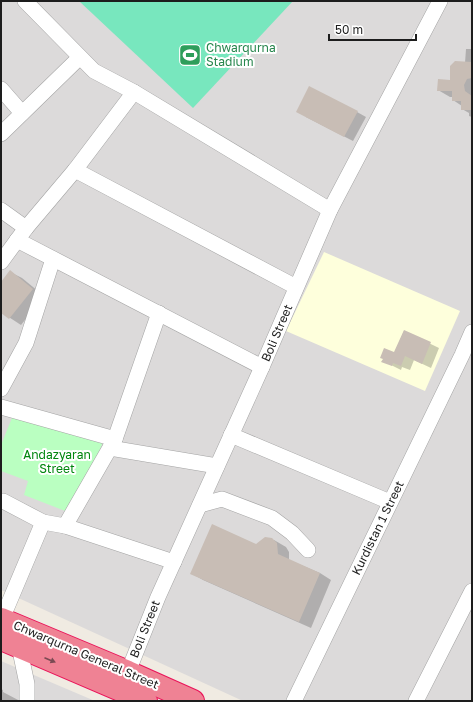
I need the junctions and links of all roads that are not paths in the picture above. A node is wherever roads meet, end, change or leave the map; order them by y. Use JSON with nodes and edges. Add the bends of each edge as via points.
{"nodes":[{"id":1,"x":25,"y":1,"type":"edge"},
{"id":2,"x":440,"y":1,"type":"edge"},
{"id":3,"x":79,"y":58,"type":"junction"},
{"id":4,"x":1,"y":89,"type":"edge"},
{"id":5,"x":134,"y":92,"type":"junction"},
{"id":6,"x":22,"y":113,"type":"junction"},
{"id":7,"x":1,"y":134,"type":"edge"},
{"id":8,"x":75,"y":170,"type":"junction"},
{"id":9,"x":1,"y":210,"type":"edge"},
{"id":10,"x":330,"y":210,"type":"junction"},
{"id":11,"x":22,"y":234,"type":"junction"},
{"id":12,"x":53,"y":259,"type":"junction"},
{"id":13,"x":1,"y":262,"type":"edge"},
{"id":14,"x":296,"y":287,"type":"junction"},
{"id":15,"x":159,"y":313,"type":"junction"},
{"id":16,"x":472,"y":332,"type":"edge"},
{"id":17,"x":467,"y":356,"type":"edge"},
{"id":18,"x":262,"y":366,"type":"junction"},
{"id":19,"x":1,"y":388,"type":"edge"},
{"id":20,"x":1,"y":406,"type":"edge"},
{"id":21,"x":231,"y":435,"type":"junction"},
{"id":22,"x":113,"y":443,"type":"junction"},
{"id":23,"x":217,"y":466,"type":"junction"},
{"id":24,"x":2,"y":500,"type":"edge"},
{"id":25,"x":390,"y":502,"type":"junction"},
{"id":26,"x":200,"y":505,"type":"junction"},
{"id":27,"x":43,"y":522,"type":"junction"},
{"id":28,"x":65,"y":526,"type":"junction"},
{"id":29,"x":308,"y":550,"type":"dead end"},
{"id":30,"x":174,"y":562,"type":"junction"},
{"id":31,"x":472,"y":591,"type":"edge"},
{"id":32,"x":6,"y":631,"type":"edge"},
{"id":33,"x":120,"y":676,"type":"junction"},
{"id":34,"x":27,"y":701,"type":"edge"},
{"id":35,"x":146,"y":701,"type":"edge"},
{"id":36,"x":193,"y":701,"type":"edge"},
{"id":37,"x":294,"y":701,"type":"edge"},
{"id":38,"x":416,"y":701,"type":"edge"}],
"edges":[{"from":1,"to":3,"type":"street"},
{"from":2,"to":10,"type":"street","name":"Boli Street"},
{"from":3,"to":5,"type":"street","via":[[94,71]]},
{"from":3,"to":6,"type":"street"},
{"from":4,"to":6,"type":"street"},
{"from":5,"to":8,"type":"street"},
{"from":5,"to":10,"type":"street"},
{"from":6,"to":7,"type":"street"},
{"from":8,"to":11,"type":"street"},
{"from":8,"to":14,"type":"street"},
{"from":9,"to":11,"type":"street"},
{"from":10,"to":14,"type":"street","name":"Boli Street"},
{"from":11,"to":12,"type":"street"},
{"from":11,"to":13,"type":"street"},
{"from":12,"to":15,"type":"street"},
{"from":12,"to":19,"type":"street","via":[[26,343]]},
{"from":14,"to":18,"type":"street","name":"Boli Street"},
{"from":15,"to":18,"type":"street"},
{"from":15,"to":22,"type":"street"},
{"from":16,"to":17,"type":"street","name":"Kurdistan 1 Street"},
{"from":17,"to":25,"type":"street","name":"Kurdistan 1 Street"},
{"from":18,"to":21,"type":"street","name":"Boli Street"},
{"from":20,"to":22,"type":"street"},
{"from":21,"to":23,"type":"street","name":"Boli Street"},
{"from":21,"to":25,"type":"street"},
{"from":22,"to":23,"type":"street"},
{"from":22,"to":28,"type":"street"},
{"from":23,"to":26,"type":"street","name":"Boli Street"},
{"from":24,"to":27,"type":"street"},
{"from":25,"to":37,"type":"street","name":"Kurdistan 1 Street"},
{"from":26,"to":29,"type":"street","via":[[222,499],[272,518],[292,533]]},
{"from":26,"to":30,"type":"street","name":"Boli Street"},
{"from":27,"to":28,"type":"street"},
{"from":27,"to":32,"type":"street"},
{"from":28,"to":30,"type":"street"},
{"from":30,"to":33,"type":"street","name":"Boli Street"},
{"from":31,"to":38,"type":"street"},
{"from":32,"to":33,"type":"highway","name":"Chwarqurna General Street","one_way":true},
{"from":32,"to":33,"type":"highway","name":"Chwarqurna General Street"},
{"from":32,"to":34,"type":"street","via":[[27,684]]},
{"from":33,"to":35,"type":"highway","name":"Chwarqurna General Street"},
{"from":33,"to":36,"type":"highway","name":"Chwarqurna General Street"}]}
